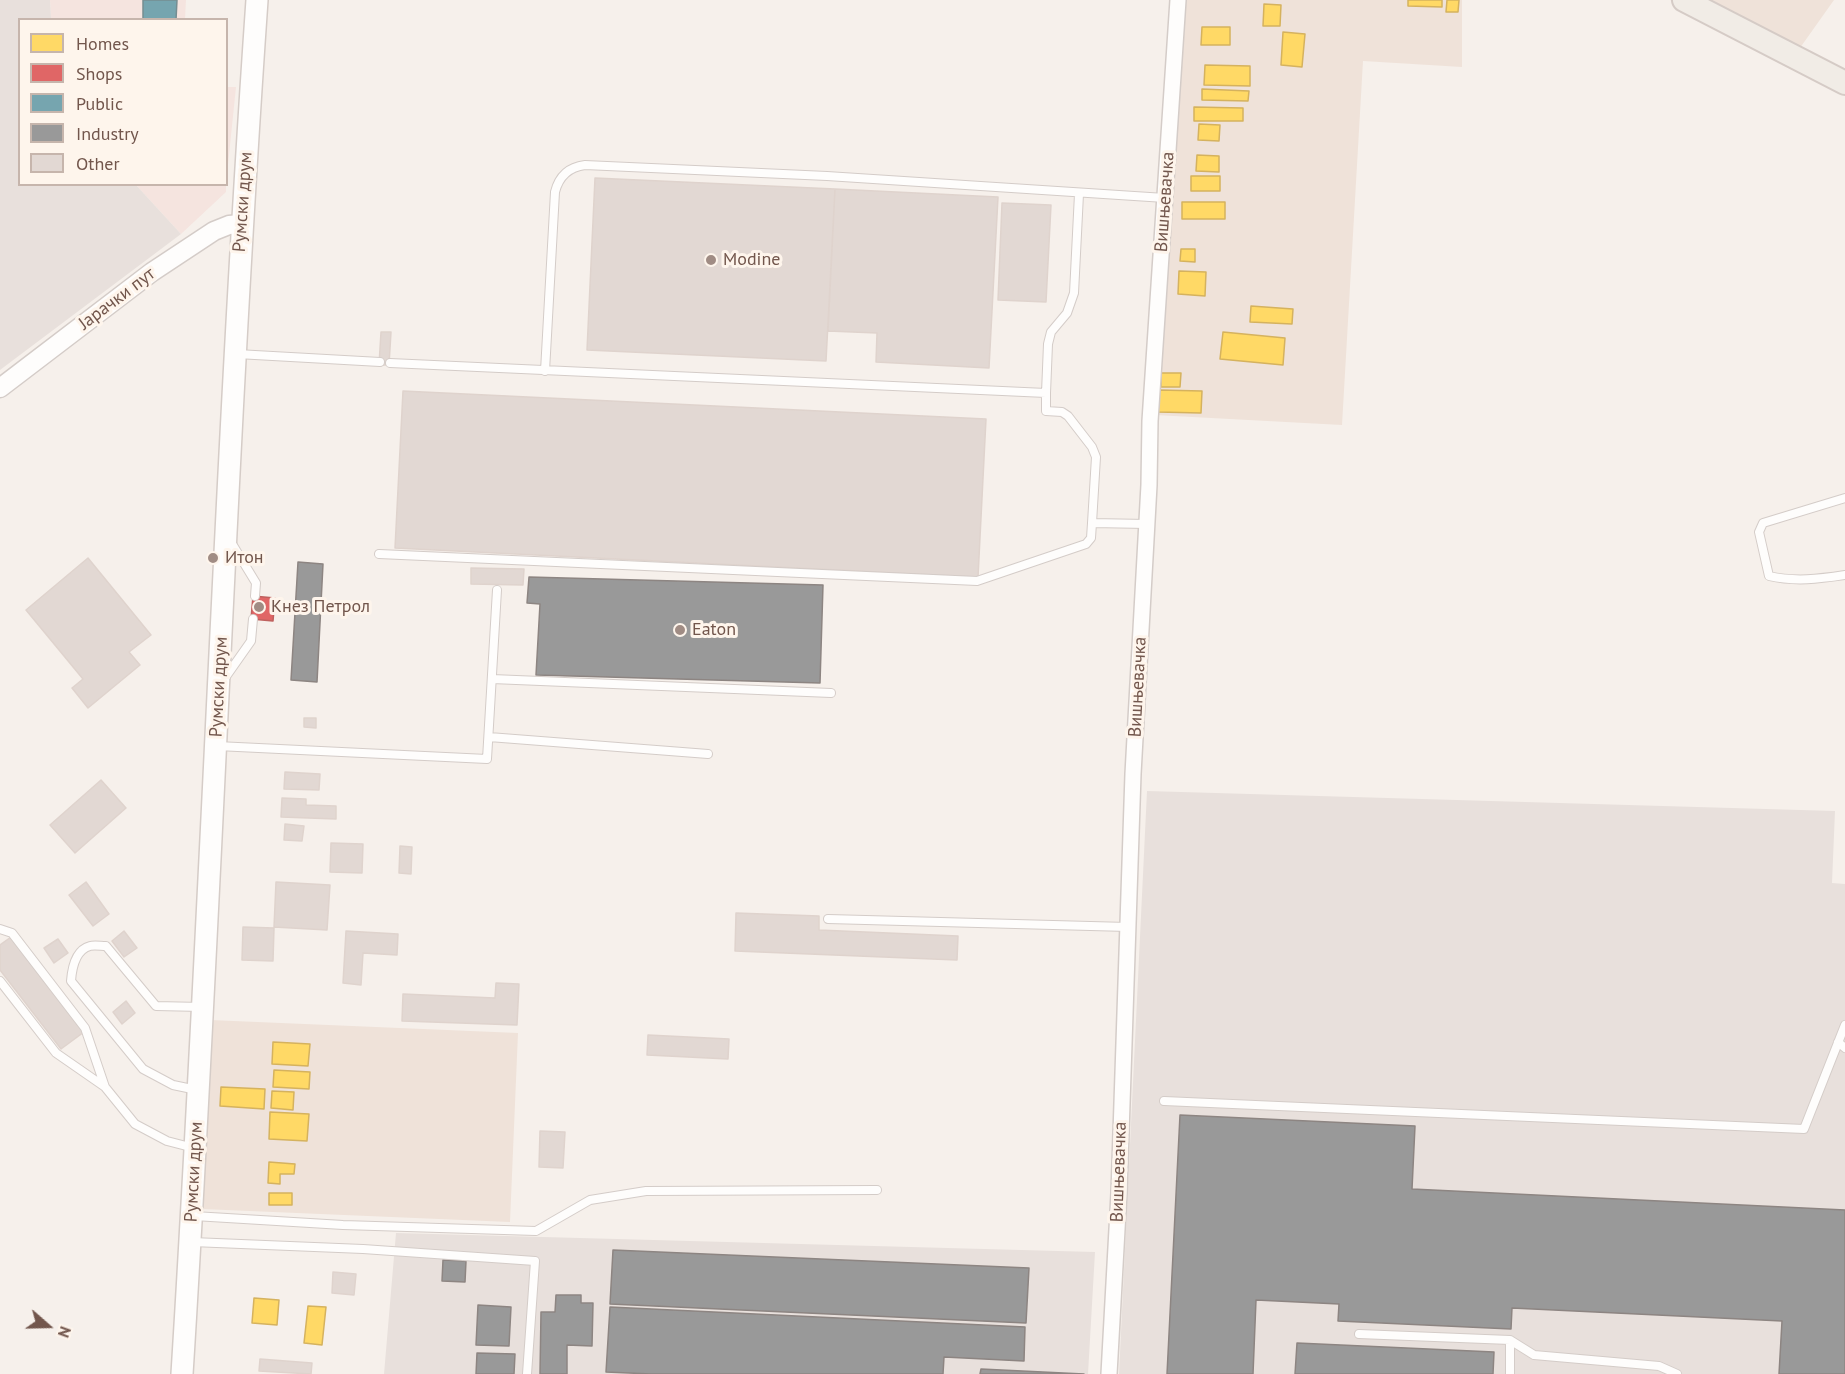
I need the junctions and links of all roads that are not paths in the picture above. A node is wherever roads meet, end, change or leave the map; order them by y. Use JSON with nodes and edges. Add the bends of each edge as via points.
{"nodes":[{"id":1,"x":257,"y":0,"type":"edge"},
{"id":2,"x":1178,"y":0,"type":"edge"},
{"id":3,"x":1684,"y":0,"type":"edge"},
{"id":4,"x":1845,"y":83,"type":"edge"},
{"id":5,"x":1079,"y":194,"type":"junction"},
{"id":6,"x":1165,"y":198,"type":"junction"},
{"id":7,"x":241,"y":224,"type":"junction"},
{"id":8,"x":236,"y":354,"type":"junction"},
{"id":9,"x":380,"y":362,"type":"dead end"},
{"id":10,"x":390,"y":363,"type":"dead end"},
{"id":11,"x":544,"y":371,"type":"junction"},
{"id":12,"x":0,"y":388,"type":"edge"},
{"id":13,"x":1046,"y":393,"type":"junction"},
{"id":14,"x":1845,"y":498,"type":"edge"},
{"id":15,"x":1092,"y":523,"type":"junction"},
{"id":16,"x":1147,"y":524,"type":"junction"},
{"id":17,"x":226,"y":533,"type":"junction"},
{"id":18,"x":380,"y":554,"type":"dead end"},
{"id":19,"x":1845,"y":575,"type":"edge"},
{"id":20,"x":497,"y":590,"type":"dead end"},
{"id":21,"x":255,"y":596,"type":"dead end"},
{"id":22,"x":253,"y":619,"type":"dead end"},
{"id":23,"x":492,"y":679,"type":"junction"},
{"id":24,"x":220,"y":686,"type":"junction"},
{"id":25,"x":831,"y":693,"type":"dead end"},
{"id":26,"x":489,"y":737,"type":"junction"},
{"id":27,"x":216,"y":746,"type":"junction"},
{"id":28,"x":708,"y":754,"type":"dead end"},
{"id":29,"x":828,"y":920,"type":"dead end"},
{"id":30,"x":1128,"y":927,"type":"junction"},
{"id":31,"x":0,"y":929,"type":"edge"},
{"id":32,"x":0,"y":981,"type":"edge"},
{"id":33,"x":202,"y":1007,"type":"junction"},
{"id":34,"x":1845,"y":1025,"type":"edge"},
{"id":35,"x":1838,"y":1042,"type":"junction"},
{"id":36,"x":1845,"y":1048,"type":"edge"},
{"id":37,"x":105,"y":1087,"type":"junction"},
{"id":38,"x":198,"y":1090,"type":"junction"},
{"id":39,"x":1164,"y":1101,"type":"dead end"},
{"id":40,"x":196,"y":1148,"type":"junction"},
{"id":41,"x":877,"y":1190,"type":"dead end"},
{"id":42,"x":192,"y":1216,"type":"junction"},
{"id":43,"x":191,"y":1242,"type":"junction"},
{"id":44,"x":1359,"y":1334,"type":"dead end"},
{"id":45,"x":1510,"y":1340,"type":"junction"},
{"id":46,"x":182,"y":1374,"type":"edge"},
{"id":47,"x":527,"y":1374,"type":"edge"},
{"id":48,"x":1109,"y":1374,"type":"edge"},
{"id":49,"x":1510,"y":1374,"type":"edge"},
{"id":50,"x":1677,"y":1374,"type":"edge"}],
"edges":[{"from":1,"to":7,"type":"main road","name":"Румски друм"},
{"from":2,"to":6,"type":"street","name":"Вишњевачка"},
{"from":3,"to":4,"type":"main road"},
{"from":5,"to":6,"type":"lane"},
{"from":5,"to":11,"type":"lane","via":[[827,176],[578,166],[565,172],[555,192]]},
{"from":5,"to":13,"type":"lane","via":[[1074,293],[1067,313],[1051,332],[1047,344]]},
{"from":6,"to":16,"type":"street","name":"Вишњевачка"},
{"from":7,"to":8,"type":"main road","name":"Румски друм"},
{"from":7,"to":12,"type":"street","name":"Јарачки пут","via":[[214,231],[152,272]]},
{"from":8,"to":9,"type":"lane"},
{"from":8,"to":17,"type":"main road","name":"Румски друм"},
{"from":10,"to":11,"type":"lane"},
{"from":11,"to":13,"type":"lane"},
{"from":13,"to":15,"type":"lane","via":[[1046,411],[1068,416],[1096,457]]},
{"from":14,"to":19,"type":"lane","via":[[1763,524],[1759,532],[1769,576],[1810,580]]},
{"from":15,"to":16,"type":"lane"},
{"from":15,"to":18,"type":"lane","via":[[1091,538],[1086,544],[976,581]]},
{"from":16,"to":30,"type":"street","name":"Вишњевачка"},
{"from":17,"to":21,"type":"lane","via":[[256,583]]},
{"from":17,"to":24,"type":"main road","name":"Румски друм"},
{"from":20,"to":23,"type":"lane"},
{"from":22,"to":24,"type":"lane","via":[[251,641]]},
{"from":23,"to":25,"type":"lane"},
{"from":23,"to":26,"type":"lane"},
{"from":24,"to":27,"type":"main road","name":"Румски друм"},
{"from":26,"to":27,"type":"lane","via":[[487,759]]},
{"from":26,"to":28,"type":"lane"},
{"from":27,"to":33,"type":"main road","name":"Румски друм"},
{"from":29,"to":30,"type":"lane"},
{"from":30,"to":48,"type":"street","name":"Вишњевачка"},
{"from":31,"to":37,"type":"lane","via":[[12,933],[85,1028]]},
{"from":32,"to":37,"type":"lane","via":[[56,1053]]},
{"from":33,"to":38,"type":"main road","name":"Румски друм"},
{"from":33,"to":38,"type":"lane","via":[[156,1006],[106,946],[89,946],[72,966],[71,981],[143,1069],[173,1085]]},
{"from":34,"to":35,"type":"lane"},
{"from":35,"to":36,"type":"lane"},
{"from":35,"to":39,"type":"lane","via":[[1804,1130]]},
{"from":37,"to":40,"type":"lane","via":[[135,1124],[167,1141]]},
{"from":38,"to":40,"type":"main road","name":"Румски друм"},
{"from":40,"to":42,"type":"main road","name":"Румски друм"},
{"from":41,"to":42,"type":"lane","via":[[646,1191],[590,1200],[536,1231]]},
{"from":42,"to":43,"type":"main road","name":"Румски друм"},
{"from":43,"to":46,"type":"main road","name":"Румски друм"},
{"from":43,"to":47,"type":"lane","via":[[535,1262]]},
{"from":44,"to":45,"type":"lane"},
{"from":45,"to":49,"type":"lane"},
{"from":45,"to":50,"type":"lane","via":[[1534,1355],[1659,1365]]}]}
